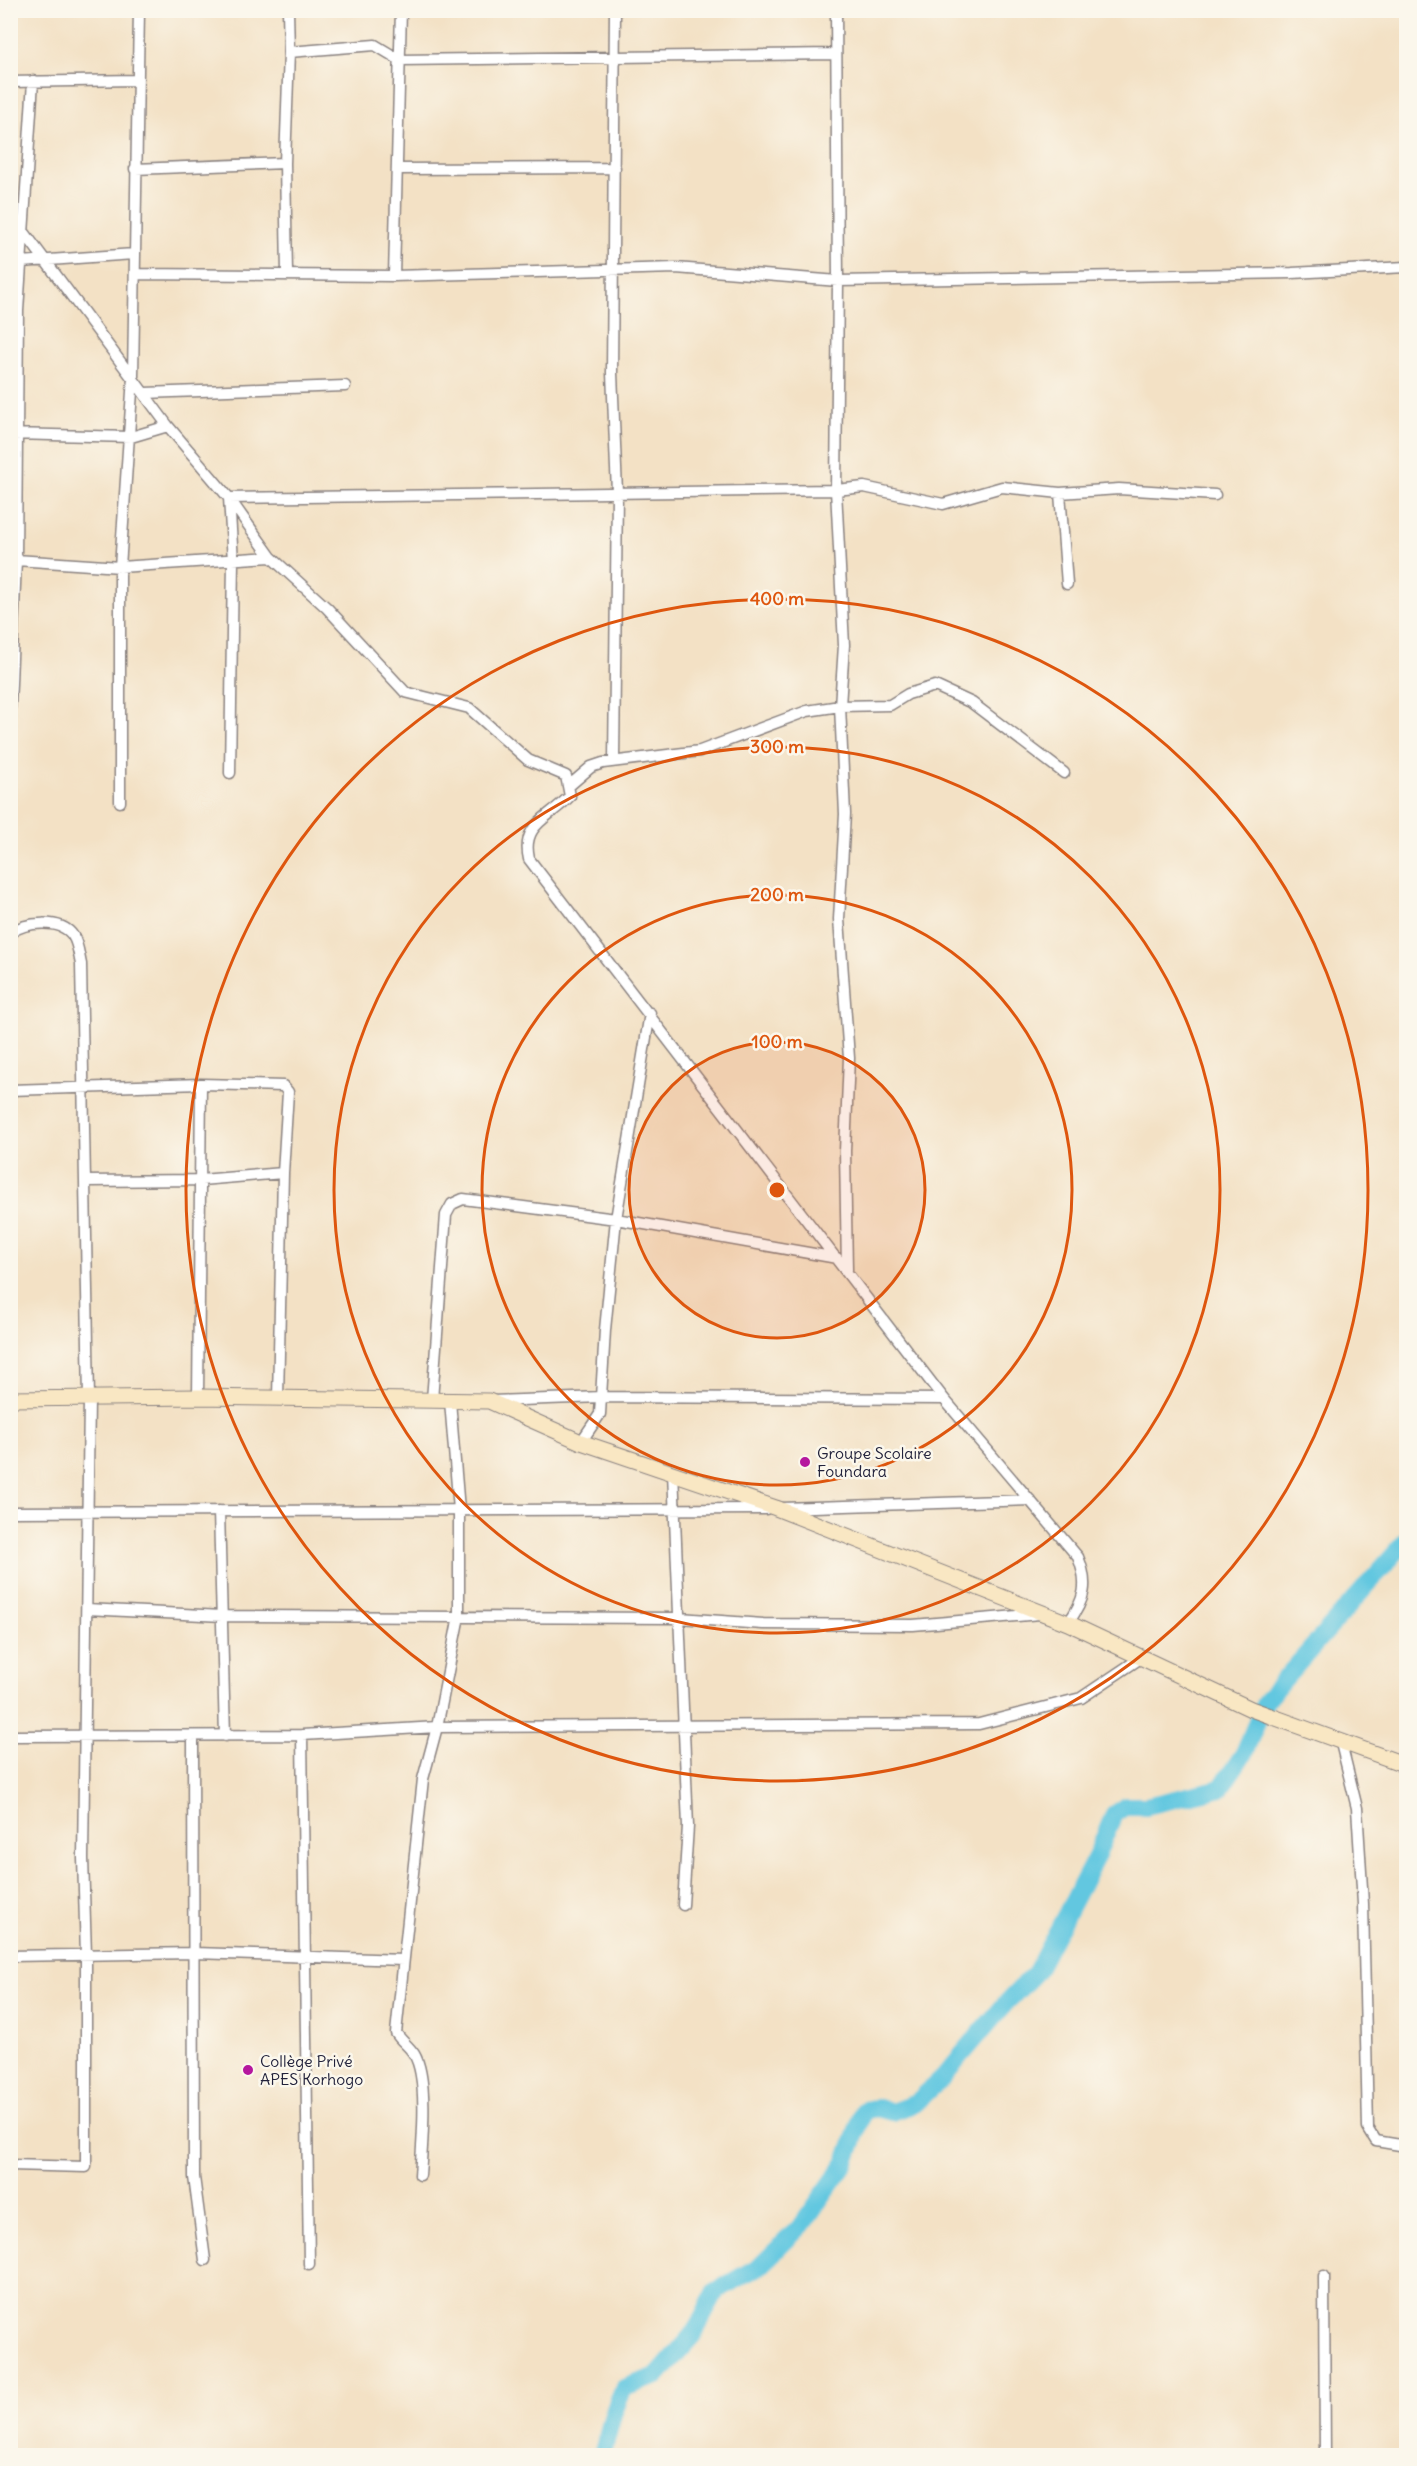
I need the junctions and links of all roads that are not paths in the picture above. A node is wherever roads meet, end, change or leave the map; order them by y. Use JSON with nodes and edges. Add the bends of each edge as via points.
{"nodes":[{"id":1,"x":139,"y":10,"type":"edge"},
{"id":2,"x":288,"y":10,"type":"edge"},
{"id":3,"x":402,"y":10,"type":"edge"},
{"id":4,"x":615,"y":10,"type":"edge"},
{"id":5,"x":836,"y":10,"type":"edge"},
{"id":6,"x":290,"y":52,"type":"junction"},
{"id":7,"x":835,"y":54,"type":"junction"},
{"id":8,"x":617,"y":58,"type":"junction"},
{"id":9,"x":400,"y":60,"type":"junction"},
{"id":10,"x":137,"y":80,"type":"junction"},
{"id":11,"x":33,"y":81,"type":"junction"},
{"id":12,"x":10,"y":82,"type":"edge"},
{"id":13,"x":285,"y":163,"type":"junction"},
{"id":14,"x":615,"y":168,"type":"junction"},
{"id":15,"x":135,"y":169,"type":"junction"},
{"id":16,"x":397,"y":169,"type":"junction"},
{"id":17,"x":10,"y":213,"type":"edge"},
{"id":18,"x":23,"y":230,"type":"junction"},
{"id":19,"x":134,"y":254,"type":"junction"},
{"id":20,"x":48,"y":261,"type":"junction"},
{"id":21,"x":21,"y":262,"type":"junction"},
{"id":22,"x":1407,"y":267,"type":"edge"},
{"id":23,"x":615,"y":271,"type":"junction"},
{"id":24,"x":287,"y":273,"type":"junction"},
{"id":25,"x":135,"y":274,"type":"junction"},
{"id":26,"x":394,"y":276,"type":"junction"},
{"id":27,"x":838,"y":281,"type":"junction"},
{"id":28,"x":14,"y":311,"type":"edge"},
{"id":29,"x":133,"y":377,"type":"junction"},
{"id":30,"x":345,"y":386,"type":"dead end"},
{"id":31,"x":145,"y":393,"type":"junction"},
{"id":32,"x":168,"y":426,"type":"junction"},
{"id":33,"x":14,"y":434,"type":"edge"},
{"id":34,"x":131,"y":437,"type":"junction"},
{"id":35,"x":836,"y":490,"type":"junction"},
{"id":36,"x":617,"y":492,"type":"junction"},
{"id":37,"x":1059,"y":493,"type":"junction"},
{"id":38,"x":1215,"y":495,"type":"dead end"},
{"id":39,"x":229,"y":498,"type":"junction"},
{"id":40,"x":271,"y":557,"type":"junction"},
{"id":41,"x":16,"y":560,"type":"junction"},
{"id":42,"x":233,"y":561,"type":"junction"},
{"id":43,"x":120,"y":567,"type":"junction"},
{"id":44,"x":1067,"y":584,"type":"dead end"},
{"id":45,"x":12,"y":663,"type":"edge"},
{"id":46,"x":10,"y":706,"type":"edge"},
{"id":47,"x":840,"y":706,"type":"junction"},
{"id":48,"x":614,"y":761,"type":"junction"},
{"id":49,"x":230,"y":773,"type":"dead end"},
{"id":50,"x":1064,"y":773,"type":"dead end"},
{"id":51,"x":570,"y":785,"type":"junction"},
{"id":52,"x":120,"y":802,"type":"dead end"},
{"id":53,"x":10,"y":933,"type":"edge"},
{"id":54,"x":650,"y":1012,"type":"junction"},
{"id":55,"x":201,"y":1084,"type":"junction"},
{"id":56,"x":86,"y":1087,"type":"junction"},
{"id":57,"x":10,"y":1090,"type":"edge"},
{"id":58,"x":283,"y":1173,"type":"junction"},
{"id":59,"x":201,"y":1180,"type":"junction"},
{"id":60,"x":86,"y":1182,"type":"junction"},
{"id":61,"x":616,"y":1219,"type":"junction"},
{"id":62,"x":837,"y":1258,"type":"junction"},
{"id":63,"x":847,"y":1270,"type":"junction"},
{"id":64,"x":602,"y":1396,"type":"junction"},
{"id":65,"x":198,"y":1397,"type":"junction"},
{"id":66,"x":278,"y":1398,"type":"junction"},
{"id":67,"x":10,"y":1399,"type":"edge"},
{"id":68,"x":89,"y":1399,"type":"junction"},
{"id":69,"x":944,"y":1399,"type":"junction"},
{"id":70,"x":432,"y":1400,"type":"junction"},
{"id":71,"x":450,"y":1401,"type":"junction"},
{"id":72,"x":489,"y":1401,"type":"junction"},
{"id":73,"x":581,"y":1442,"type":"junction"},
{"id":74,"x":673,"y":1472,"type":"junction"},
{"id":75,"x":1030,"y":1500,"type":"junction"},
{"id":76,"x":674,"y":1509,"type":"junction"},
{"id":77,"x":776,"y":1509,"type":"junction"},
{"id":78,"x":459,"y":1510,"type":"junction"},
{"id":79,"x":88,"y":1511,"type":"junction"},
{"id":80,"x":219,"y":1511,"type":"junction"},
{"id":81,"x":10,"y":1512,"type":"edge"},
{"id":82,"x":87,"y":1610,"type":"junction"},
{"id":83,"x":1044,"y":1614,"type":"junction"},
{"id":84,"x":222,"y":1616,"type":"junction"},
{"id":85,"x":459,"y":1616,"type":"junction"},
{"id":86,"x":680,"y":1618,"type":"junction"},
{"id":87,"x":1068,"y":1623,"type":"junction"},
{"id":88,"x":1142,"y":1657,"type":"junction"},
{"id":89,"x":437,"y":1727,"type":"junction"},
{"id":90,"x":683,"y":1728,"type":"junction"},
{"id":91,"x":302,"y":1735,"type":"junction"},
{"id":92,"x":10,"y":1736,"type":"edge"},
{"id":93,"x":86,"y":1736,"type":"junction"},
{"id":94,"x":225,"y":1736,"type":"junction"},
{"id":95,"x":193,"y":1737,"type":"junction"},
{"id":96,"x":1341,"y":1743,"type":"junction"},
{"id":97,"x":1407,"y":1765,"type":"edge"},
{"id":98,"x":683,"y":1905,"type":"dead end"},
{"id":99,"x":195,"y":1953,"type":"junction"},
{"id":100,"x":86,"y":1955,"type":"junction"},
{"id":101,"x":10,"y":1956,"type":"edge"},
{"id":102,"x":304,"y":1957,"type":"junction"},
{"id":103,"x":404,"y":1960,"type":"junction"},
{"id":104,"x":1407,"y":2146,"type":"edge"},
{"id":105,"x":10,"y":2165,"type":"edge"},
{"id":106,"x":420,"y":2175,"type":"dead end"},
{"id":107,"x":205,"y":2260,"type":"dead end"},
{"id":108,"x":309,"y":2264,"type":"dead end"},
{"id":109,"x":1324,"y":2276,"type":"dead end"},
{"id":110,"x":1325,"y":2456,"type":"edge"}],
"edges":[{"from":1,"to":10,"type":"street"},
{"from":2,"to":6,"type":"street"},
{"from":3,"to":9,"type":"street"},
{"from":4,"to":8,"type":"street"},
{"from":5,"to":7,"type":"street"},
{"from":6,"to":9,"type":"street","via":[[375,45]]},
{"from":6,"to":13,"type":"street"},
{"from":7,"to":8,"type":"street"},
{"from":7,"to":27,"type":"street"},
{"from":8,"to":9,"type":"street"},
{"from":8,"to":14,"type":"street"},
{"from":9,"to":16,"type":"street"},
{"from":10,"to":11,"type":"street"},
{"from":10,"to":15,"type":"street"},
{"from":11,"to":12,"type":"street"},
{"from":11,"to":18,"type":"street"},
{"from":13,"to":15,"type":"street"},
{"from":13,"to":24,"type":"street"},
{"from":14,"to":16,"type":"street"},
{"from":14,"to":23,"type":"street"},
{"from":15,"to":19,"type":"street"},
{"from":16,"to":26,"type":"street"},
{"from":17,"to":18,"type":"street"},
{"from":18,"to":20,"type":"street"},
{"from":18,"to":21,"type":"street"},
{"from":19,"to":20,"type":"street"},
{"from":19,"to":25,"type":"street"},
{"from":20,"to":21,"type":"street"},
{"from":20,"to":29,"type":"street"},
{"from":21,"to":28,"type":"street"},
{"from":22,"to":27,"type":"street","via":[[1292,273]]},
{"from":23,"to":26,"type":"street"},
{"from":23,"to":27,"type":"street","via":[[676,268]]},
{"from":23,"to":36,"type":"street","via":[[612,373]]},
{"from":24,"to":25,"type":"street"},
{"from":24,"to":26,"type":"street"},
{"from":25,"to":29,"type":"street"},
{"from":27,"to":35,"type":"street"},
{"from":28,"to":33,"type":"street"},
{"from":29,"to":31,"type":"street"},
{"from":29,"to":34,"type":"street"},
{"from":30,"to":31,"type":"street"},
{"from":31,"to":32,"type":"street"},
{"from":32,"to":34,"type":"street"},
{"from":32,"to":39,"type":"street"},
{"from":33,"to":34,"type":"street"},
{"from":33,"to":41,"type":"street"},
{"from":34,"to":43,"type":"street"},
{"from":35,"to":36,"type":"street"},
{"from":35,"to":37,"type":"street","via":[[864,487],[943,504],[1002,487]]},
{"from":35,"to":47,"type":"street","via":[[844,645]]},
{"from":36,"to":39,"type":"street"},
{"from":36,"to":48,"type":"street"},
{"from":37,"to":38,"type":"street","via":[[1119,489]]},
{"from":37,"to":44,"type":"street"},
{"from":39,"to":40,"type":"street"},
{"from":39,"to":42,"type":"street"},
{"from":40,"to":42,"type":"street"},
{"from":40,"to":51,"type":"street","via":[[327,608],[405,692],[469,708],[528,760],[566,776]]},
{"from":41,"to":43,"type":"street"},
{"from":41,"to":45,"type":"street"},
{"from":42,"to":43,"type":"street"},
{"from":42,"to":49,"type":"street"},
{"from":43,"to":52,"type":"street"},
{"from":45,"to":46,"type":"street"},
{"from":47,"to":48,"type":"street","via":[[807,711],[700,750]]},
{"from":47,"to":50,"type":"street","via":[[890,705],[908,694],[935,686],[972,704]]},
{"from":47,"to":63,"type":"street","via":[[845,814],[839,919],[849,1058],[845,1151]]},
{"from":48,"to":51,"type":"street","via":[[591,767]]},
{"from":51,"to":54,"type":"street","via":[[570,796],[528,832],[525,843],[529,859]]},
{"from":53,"to":56,"type":"street","via":[[45,923],[64,928],[74,936],[81,964]]},
{"from":54,"to":61,"type":"street"},
{"from":54,"to":62,"type":"street"},
{"from":55,"to":56,"type":"street"},
{"from":55,"to":58,"type":"street","via":[[283,1086],[288,1092]]},
{"from":55,"to":59,"type":"street"},
{"from":56,"to":57,"type":"street"},
{"from":56,"to":60,"type":"street"},
{"from":58,"to":59,"type":"street"},
{"from":58,"to":66,"type":"street"},
{"from":59,"to":60,"type":"street"},
{"from":59,"to":65,"type":"street"},
{"from":60,"to":68,"type":"street"},
{"from":61,"to":62,"type":"street"},
{"from":61,"to":64,"type":"street"},
{"from":61,"to":70,"type":"street","via":[[463,1199],[452,1204],[446,1215]]},
{"from":62,"to":63,"type":"street"},
{"from":63,"to":69,"type":"street"},
{"from":64,"to":69,"type":"street"},
{"from":64,"to":72,"type":"street"},
{"from":64,"to":73,"type":"street","via":[[600,1414]]},
{"from":65,"to":66,"type":"street"},
{"from":65,"to":68,"type":"street"},
{"from":66,"to":70,"type":"street"},
{"from":67,"to":68,"type":"street"},
{"from":68,"to":79,"type":"street"},
{"from":69,"to":75,"type":"street"},
{"from":70,"to":71,"type":"street"},
{"from":71,"to":72,"type":"street"},
{"from":71,"to":78,"type":"street"},
{"from":72,"to":73,"type":"street"},
{"from":73,"to":74,"type":"street"},
{"from":74,"to":76,"type":"street"},
{"from":74,"to":77,"type":"street"},
{"from":75,"to":77,"type":"street"},
{"from":75,"to":87,"type":"street","via":[[1078,1557],[1084,1573],[1086,1590]]},
{"from":76,"to":77,"type":"street"},
{"from":76,"to":78,"type":"street"},
{"from":76,"to":86,"type":"street"},
{"from":77,"to":83,"type":"street"},
{"from":78,"to":80,"type":"street"},
{"from":78,"to":85,"type":"street"},
{"from":79,"to":80,"type":"street"},
{"from":79,"to":81,"type":"street"},
{"from":79,"to":82,"type":"street"},
{"from":80,"to":84,"type":"street"},
{"from":82,"to":84,"type":"street"},
{"from":82,"to":93,"type":"street"},
{"from":83,"to":86,"type":"street","via":[[914,1625],[763,1624]]},
{"from":83,"to":87,"type":"street"},
{"from":84,"to":85,"type":"street"},
{"from":84,"to":94,"type":"street"},
{"from":85,"to":86,"type":"street"},
{"from":85,"to":89,"type":"street"},
{"from":86,"to":90,"type":"street"},
{"from":87,"to":88,"type":"street"},
{"from":88,"to":90,"type":"street","via":[[1081,1698],[980,1724]]},
{"from":88,"to":96,"type":"street","via":[[1262,1713]]},
{"from":89,"to":90,"type":"street"},
{"from":89,"to":91,"type":"street"},
{"from":89,"to":103,"type":"street","via":[[423,1779]]},
{"from":90,"to":98,"type":"street","via":[[688,1826]]},
{"from":91,"to":94,"type":"street"},
{"from":91,"to":102,"type":"street"},
{"from":92,"to":93,"type":"street"},
{"from":93,"to":95,"type":"street"},
{"from":93,"to":100,"type":"street"},
{"from":94,"to":95,"type":"street"},
{"from":95,"to":99,"type":"street"},
{"from":96,"to":97,"type":"street"},
{"from":96,"to":104,"type":"street","via":[[1358,1808],[1368,2128],[1376,2141]]},
{"from":99,"to":100,"type":"street"},
{"from":99,"to":102,"type":"street"},
{"from":99,"to":107,"type":"street","via":[[194,2176]]},
{"from":100,"to":101,"type":"street"},
{"from":100,"to":105,"type":"street","via":[[86,2167]]},
{"from":102,"to":103,"type":"street"},
{"from":102,"to":108,"type":"street"},
{"from":103,"to":106,"type":"street","via":[[396,2032],[414,2055],[421,2082]]},
{"from":109,"to":110,"type":"street"}]}
